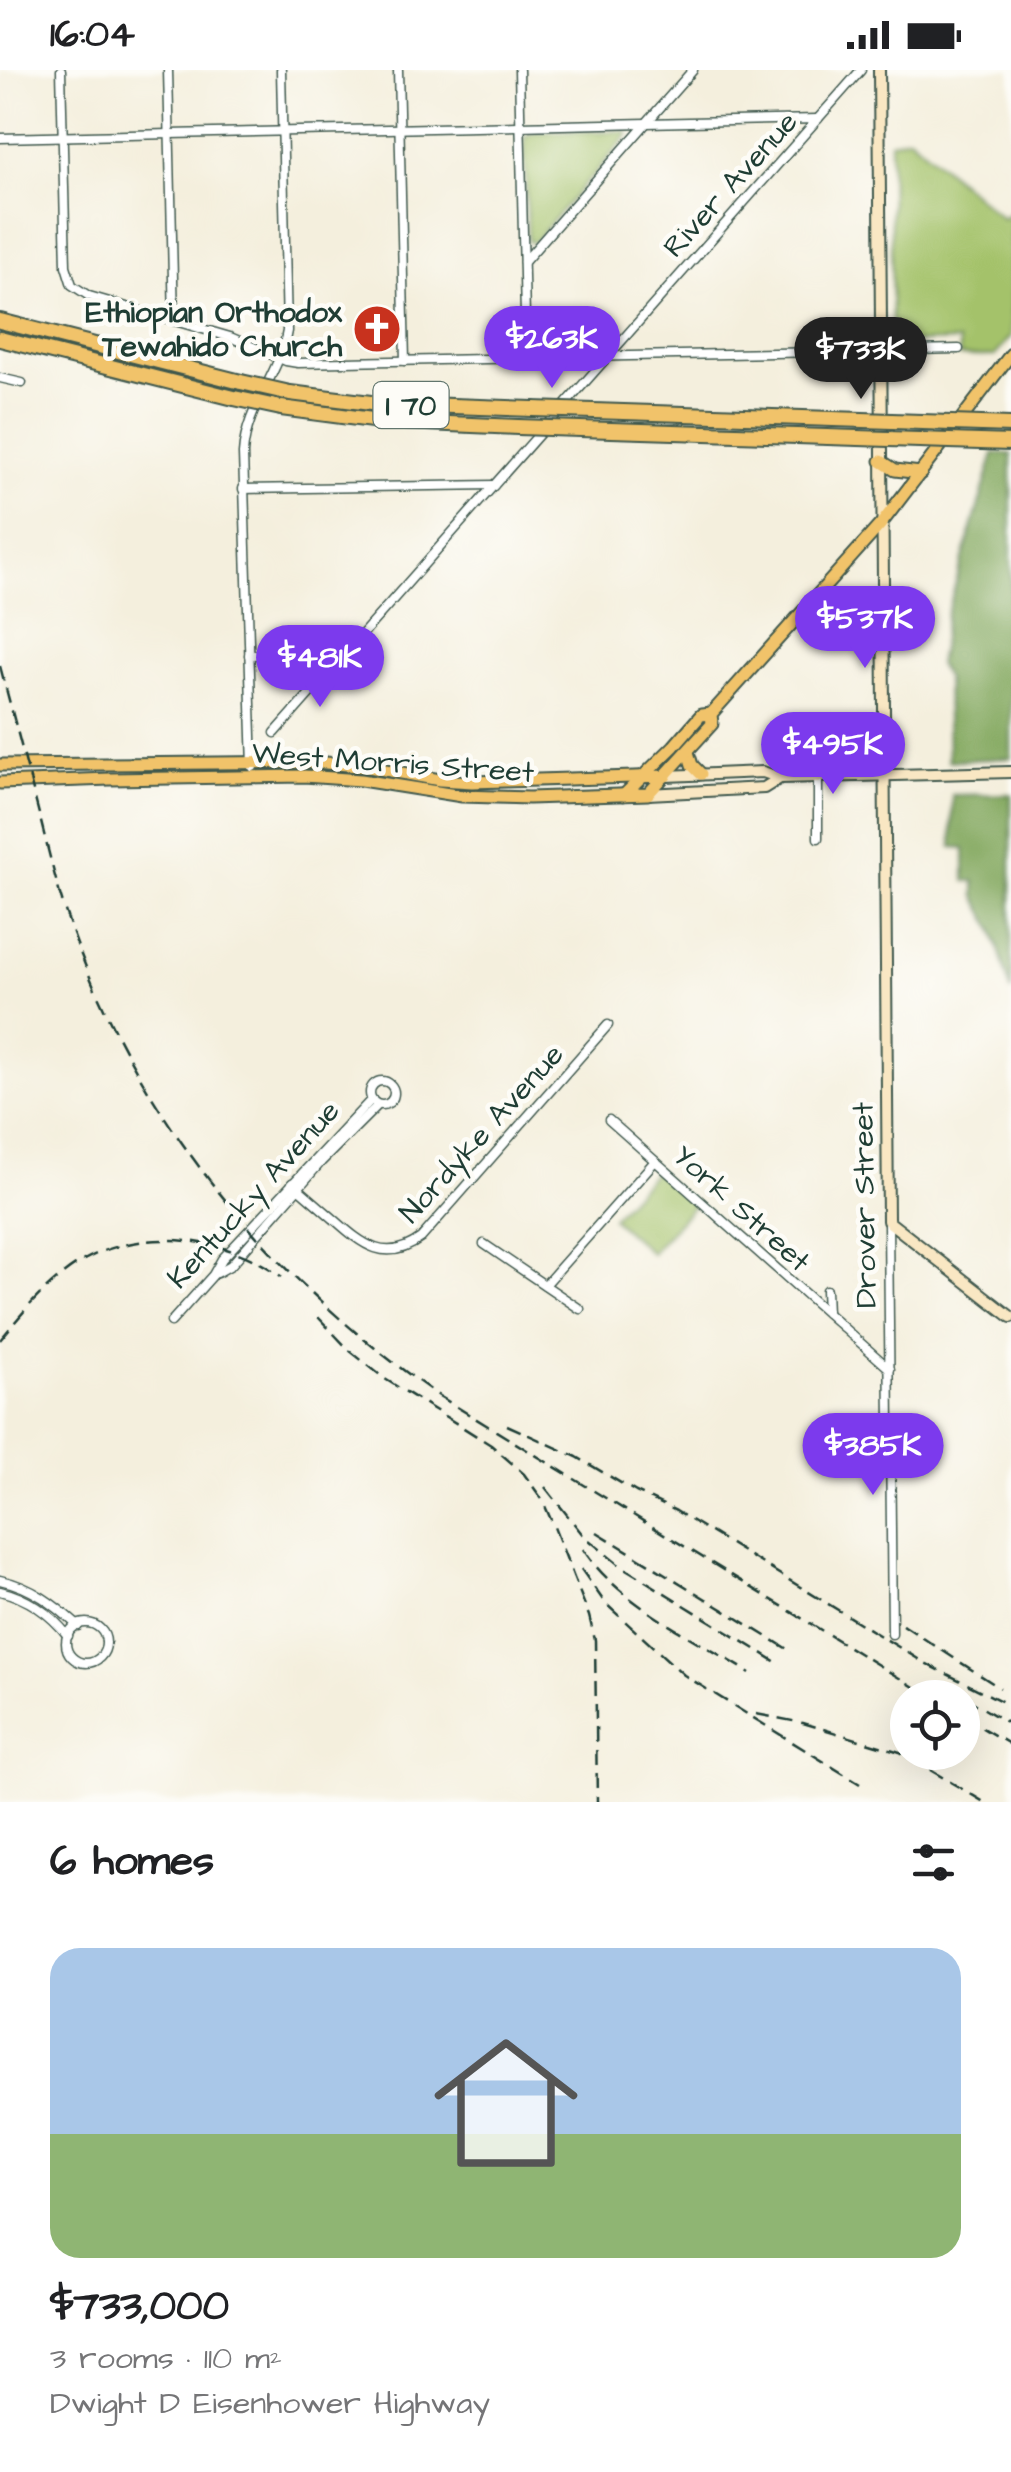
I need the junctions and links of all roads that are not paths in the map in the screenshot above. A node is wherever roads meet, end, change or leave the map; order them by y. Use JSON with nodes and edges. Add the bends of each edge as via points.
{"nodes":[{"id":1,"x":61,"y":70,"type":"edge"},
{"id":2,"x":168,"y":70,"type":"edge"},
{"id":3,"x":281,"y":70,"type":"edge"},
{"id":4,"x":398,"y":70,"type":"edge"},
{"id":5,"x":692,"y":70,"type":"edge"},
{"id":6,"x":861,"y":70,"type":"edge"},
{"id":7,"x":879,"y":70,"type":"edge"},
{"id":8,"x":521,"y":72,"type":"edge"},
{"id":9,"x":818,"y":118,"type":"junction"},
{"id":10,"x":646,"y":123,"type":"junction"},
{"id":11,"x":520,"y":126,"type":"junction"},
{"id":12,"x":400,"y":129,"type":"junction"},
{"id":13,"x":283,"y":132,"type":"junction"},
{"id":14,"x":170,"y":134,"type":"junction"},
{"id":15,"x":62,"y":137,"type":"junction"},
{"id":16,"x":0,"y":138,"type":"edge"},
{"id":17,"x":524,"y":262,"type":"junction"},
{"id":18,"x":0,"y":321,"type":"edge"},
{"id":19,"x":174,"y":321,"type":"junction"},
{"id":20,"x":0,"y":339,"type":"edge"},
{"id":21,"x":960,"y":349,"type":"dead end"},
{"id":22,"x":880,"y":350,"type":"junction"},
{"id":23,"x":1011,"y":354,"type":"edge"},
{"id":24,"x":607,"y":356,"type":"junction"},
{"id":25,"x":279,"y":358,"type":"junction"},
{"id":26,"x":526,"y":358,"type":"junction"},
{"id":27,"x":405,"y":361,"type":"junction"},
{"id":28,"x":0,"y":378,"type":"edge"},
{"id":29,"x":22,"y":383,"type":"dead end"},
{"id":30,"x":1011,"y":425,"type":"edge"},
{"id":31,"x":1011,"y":443,"type":"edge"},
{"id":32,"x":881,"y":461,"type":"junction"},
{"id":33,"x":921,"y":473,"type":"junction"},
{"id":34,"x":494,"y":485,"type":"junction"},
{"id":35,"x":243,"y":489,"type":"junction"},
{"id":36,"x":881,"y":524,"type":"junction"},
{"id":37,"x":249,"y":655,"type":"junction"},
{"id":38,"x":321,"y":680,"type":"junction"},
{"id":39,"x":712,"y":714,"type":"junction"},
{"id":40,"x":275,"y":733,"type":"dead end"},
{"id":41,"x":688,"y":752,"type":"junction"},
{"id":42,"x":253,"y":763,"type":"junction"},
{"id":43,"x":0,"y":765,"type":"edge"},
{"id":44,"x":1011,"y":772,"type":"edge"},
{"id":45,"x":405,"y":774,"type":"junction"},
{"id":46,"x":700,"y":774,"type":"junction"},
{"id":47,"x":644,"y":776,"type":"junction"},
{"id":48,"x":666,"y":776,"type":"junction"},
{"id":49,"x":885,"y":776,"type":"junction"},
{"id":50,"x":253,"y":777,"type":"junction"},
{"id":51,"x":818,"y":777,"type":"junction"},
{"id":52,"x":338,"y":778,"type":"junction"},
{"id":53,"x":780,"y":778,"type":"junction"},
{"id":54,"x":496,"y":782,"type":"junction"},
{"id":55,"x":0,"y":783,"type":"edge"},
{"id":56,"x":417,"y":790,"type":"junction"},
{"id":57,"x":648,"y":794,"type":"junction"},
{"id":58,"x":624,"y":796,"type":"junction"},
{"id":59,"x":818,"y":838,"type":"dead end"},
{"id":60,"x":608,"y":1025,"type":"dead end"},
{"id":61,"x":374,"y":1102,"type":"dead end"},
{"id":62,"x":609,"y":1120,"type":"dead end"},
{"id":63,"x":655,"y":1161,"type":"junction"},
{"id":64,"x":295,"y":1185,"type":"junction"},
{"id":65,"x":888,"y":1220,"type":"junction"},
{"id":66,"x":484,"y":1244,"type":"dead end"},
{"id":67,"x":545,"y":1285,"type":"junction"},
{"id":68,"x":826,"y":1290,"type":"dead end"},
{"id":69,"x":580,"y":1309,"type":"dead end"},
{"id":70,"x":827,"y":1313,"type":"junction"},
{"id":71,"x":1011,"y":1317,"type":"edge"},
{"id":72,"x":171,"y":1322,"type":"dead end"},
{"id":73,"x":891,"y":1370,"type":"junction"},
{"id":74,"x":0,"y":1580,"type":"edge"},
{"id":75,"x":0,"y":1590,"type":"edge"},
{"id":76,"x":78,"y":1626,"type":"junction"},
{"id":77,"x":892,"y":1634,"type":"dead end"},
{"id":78,"x":68,"y":1636,"type":"junction"}],
"edges":[{"from":1,"to":15,"type":"street"},
{"from":2,"to":14,"type":"street"},
{"from":3,"to":13,"type":"street"},
{"from":4,"to":12,"type":"street"},
{"from":5,"to":10,"type":"street"},
{"from":6,"to":9,"type":"street","name":"River Avenue"},
{"from":7,"to":22,"type":"street","name":"Drover Street"},
{"from":8,"to":11,"type":"street"},
{"from":9,"to":10,"type":"street"},
{"from":9,"to":24,"type":"street","name":"River Avenue"},
{"from":10,"to":11,"type":"street"},
{"from":10,"to":17,"type":"street"},
{"from":11,"to":12,"type":"street"},
{"from":11,"to":17,"type":"street"},
{"from":12,"to":13,"type":"street"},
{"from":12,"to":27,"type":"street"},
{"from":13,"to":14,"type":"street"},
{"from":13,"to":25,"type":"street","via":[[287,325]]},
{"from":14,"to":15,"type":"street"},
{"from":14,"to":19,"type":"street"},
{"from":15,"to":16,"type":"street"},
{"from":15,"to":19,"type":"street","via":[[70,282],[89,296]]},
{"from":17,"to":26,"type":"street"},
{"from":18,"to":30,"type":"highway","number":"I 70","bridge":true,"via":[[241,382],[370,403]]},
{"from":19,"to":25,"type":"street"},
{"from":20,"to":31,"type":"highway","number":"I 70","bridge":true,"via":[[234,398],[380,420]]},
{"from":21,"to":22,"type":"street"},
{"from":22,"to":24,"type":"street"},
{"from":22,"to":32,"type":"street","name":"Drover Street"},
{"from":23,"to":33,"type":"main road"},
{"from":24,"to":26,"type":"street"},
{"from":24,"to":34,"type":"street","name":"River Avenue"},
{"from":25,"to":27,"type":"street","via":[[297,364]]},
{"from":25,"to":35,"type":"street","via":[[246,426]]},
{"from":26,"to":27,"type":"street"},
{"from":28,"to":29,"type":"street"},
{"from":32,"to":33,"type":"main road"},
{"from":32,"to":36,"type":"street","name":"Drover Street"},
{"from":33,"to":36,"type":"main road"},
{"from":34,"to":35,"type":"street"},
{"from":34,"to":38,"type":"street","name":"River Avenue"},
{"from":35,"to":37,"type":"street"},
{"from":36,"to":39,"type":"main road"},
{"from":36,"to":49,"type":"street","name":"Drover Street"},
{"from":37,"to":38,"type":"street","via":[[287,656]]},
{"from":37,"to":42,"type":"street"},
{"from":38,"to":40,"type":"street","name":"River Avenue"},
{"from":39,"to":41,"type":"main road","via":[[712,724]]},
{"from":39,"to":47,"type":"main road","via":[[702,715]]},
{"from":41,"to":46,"type":"main road"},
{"from":41,"to":48,"type":"main road"},
{"from":42,"to":43,"type":"main road","name":"West Morris Street"},
{"from":42,"to":45,"type":"main road","name":"West Morris Street"},
{"from":42,"to":50,"type":"street"},
{"from":44,"to":49,"type":"street","name":"West Morris Street"},
{"from":45,"to":52,"type":"main road"},
{"from":45,"to":54,"type":"main road","name":"West Morris Street"},
{"from":46,"to":48,"type":"street","name":"West Morris Street"},
{"from":46,"to":53,"type":"street","name":"West Morris Street","via":[[762,772]]},
{"from":47,"to":48,"type":"main road","name":"West Morris Street"},
{"from":47,"to":54,"type":"main road","name":"West Morris Street"},
{"from":47,"to":58,"type":"main road"},
{"from":48,"to":57,"type":"main road"},
{"from":49,"to":51,"type":"street","name":"West Morris Street"},
{"from":49,"to":65,"type":"street","name":"Drover Street"},
{"from":50,"to":52,"type":"main road","name":"West Morris Street"},
{"from":50,"to":55,"type":"main road","name":"West Morris Street"},
{"from":51,"to":53,"type":"street","name":"West Morris Street"},
{"from":51,"to":59,"type":"street"},
{"from":52,"to":56,"type":"main road","name":"West Morris Street"},
{"from":53,"to":57,"type":"street","name":"West Morris Street","via":[[764,788]]},
{"from":54,"to":56,"type":"main road"},
{"from":56,"to":58,"type":"main road","name":"West Morris Street","via":[[477,797]]},
{"from":57,"to":58,"type":"main road","name":"West Morris Street"},
{"from":60,"to":64,"type":"street","name":"Nordyke Avenue","via":[[419,1240],[378,1249],[358,1240]]},
{"from":61,"to":64,"type":"street","name":"Kentucky Avenue"},
{"from":62,"to":63,"type":"street","name":"York Street"},
{"from":63,"to":67,"type":"street"},
{"from":63,"to":70,"type":"street","name":"York Street"},
{"from":64,"to":72,"type":"street","name":"Kentucky Avenue"},
{"from":65,"to":71,"type":"street"},
{"from":65,"to":73,"type":"street","name":"Drover Street"},
{"from":66,"to":67,"type":"street"},
{"from":67,"to":69,"type":"street"},
{"from":68,"to":70,"type":"street"},
{"from":70,"to":73,"type":"street","name":"York Street"},
{"from":73,"to":77,"type":"street","name":"Drover Street"},
{"from":74,"to":76,"type":"street","via":[[34,1591]]},
{"from":75,"to":78,"type":"street","via":[[41,1608]]},
{"from":76,"to":78,"type":"street"},
{"from":76,"to":78,"type":"street","via":[[103,1632],[102,1656],[78,1661],[68,1650]]}]}
